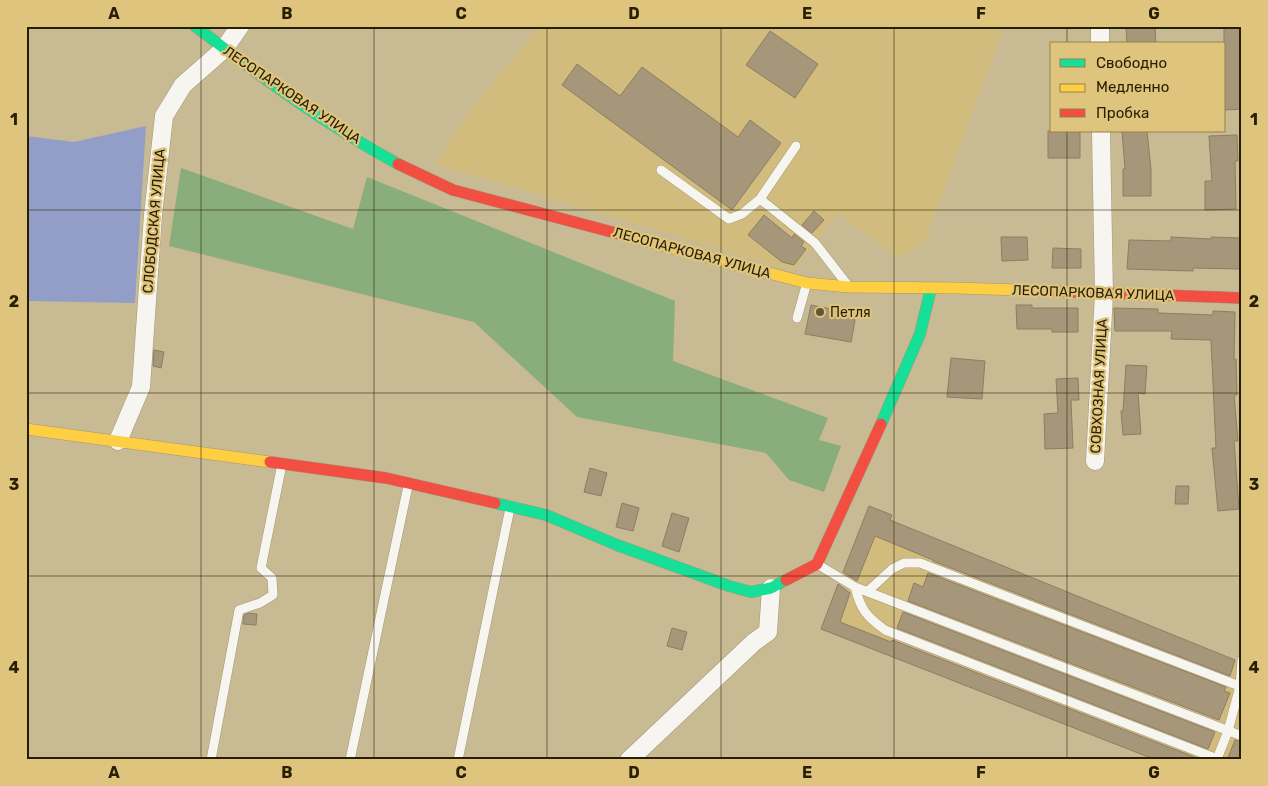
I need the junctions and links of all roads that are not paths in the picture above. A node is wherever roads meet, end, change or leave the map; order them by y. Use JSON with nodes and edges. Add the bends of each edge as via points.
{"nodes":[{"id":1,"x":195,"y":26,"type":"edge"},
{"id":2,"x":240,"y":26,"type":"edge"},
{"id":3,"x":1100,"y":26,"type":"edge"},
{"id":4,"x":1100,"y":42,"type":"edge"},
{"id":5,"x":224,"y":49,"type":"junction"},
{"id":6,"x":1101,"y":132,"type":"edge"},
{"id":7,"x":796,"y":146,"type":"dead end"},
{"id":8,"x":661,"y":170,"type":"dead end"},
{"id":9,"x":760,"y":199,"type":"junction"},
{"id":10,"x":807,"y":283,"type":"junction"},
{"id":11,"x":849,"y":287,"type":"junction"},
{"id":12,"x":931,"y":288,"type":"junction"},
{"id":13,"x":1104,"y":294,"type":"junction"},
{"id":14,"x":1242,"y":298,"type":"edge"},
{"id":15,"x":797,"y":318,"type":"dead end"},
{"id":16,"x":26,"y":429,"type":"edge"},
{"id":17,"x":118,"y":440,"type":"junction"},
{"id":18,"x":1095,"y":461,"type":"dead end"},
{"id":19,"x":282,"y":463,"type":"junction"},
{"id":20,"x":409,"y":483,"type":"junction"},
{"id":21,"x":510,"y":507,"type":"junction"},
{"id":22,"x":817,"y":564,"type":"junction"},
{"id":23,"x":856,"y":587,"type":"junction"},
{"id":24,"x":771,"y":588,"type":"junction"},
{"id":25,"x":867,"y":592,"type":"junction"},
{"id":26,"x":1242,"y":660,"type":"edge"},
{"id":27,"x":1241,"y":687,"type":"edge"},
{"id":28,"x":1228,"y":731,"type":"junction"},
{"id":29,"x":1242,"y":736,"type":"edge"},
{"id":30,"x":1219,"y":759,"type":"edge"},
{"id":31,"x":211,"y":760,"type":"edge"},
{"id":32,"x":350,"y":760,"type":"edge"},
{"id":33,"x":458,"y":760,"type":"edge"},
{"id":34,"x":629,"y":760,"type":"edge"}],
"edges":[{"from":1,"to":5,"type":"street","name":"ЛЕСОПАРКОВАЯ УЛИЦА"},
{"from":2,"to":5,"type":"street","name":"СЛОБОДСКАЯ УЛИЦА"},
{"from":3,"to":4,"type":"street"},
{"from":5,"to":10,"type":"street","name":"ЛЕСОПАРКОВАЯ УЛИЦА","via":[[339,130],[453,190]]},
{"from":5,"to":17,"type":"street","name":"СЛОБОДСКАЯ УЛИЦА","via":[[183,85],[164,116],[153,215],[141,387]]},
{"from":6,"to":13,"type":"street","name":"СОВХОЗНАЯ УЛИЦА"},
{"from":7,"to":9,"type":"lane"},
{"from":8,"to":9,"type":"lane","via":[[729,219],[742,214]]},
{"from":9,"to":11,"type":"lane","via":[[815,243]]},
{"from":10,"to":11,"type":"street","name":"ЛЕСОПАРКОВАЯ УЛИЦА"},
{"from":10,"to":15,"type":"lane"},
{"from":11,"to":12,"type":"street","name":"ЛЕСОПАРКОВАЯ УЛИЦА"},
{"from":12,"to":13,"type":"street","name":"ЛЕСОПАРКОВАЯ УЛИЦА"},
{"from":12,"to":22,"type":"street","via":[[920,334]]},
{"from":13,"to":14,"type":"street","name":"ЛЕСОПАРКОВАЯ УЛИЦА"},
{"from":13,"to":18,"type":"street","name":"СОВХОЗНАЯ УЛИЦА"},
{"from":16,"to":17,"type":"street"},
{"from":17,"to":19,"type":"street"},
{"from":19,"to":20,"type":"street"},
{"from":19,"to":31,"type":"lane","via":[[261,568],[272,578],[273,595],[239,610]]},
{"from":20,"to":21,"type":"street"},
{"from":20,"to":32,"type":"lane"},
{"from":21,"to":24,"type":"street","via":[[546,515],[729,586],[751,592]]},
{"from":21,"to":33,"type":"lane"},
{"from":22,"to":23,"type":"lane"},
{"from":22,"to":24,"type":"street"},
{"from":23,"to":25,"type":"lane"},
{"from":23,"to":30,"type":"lane","via":[[860,605],[870,619],[886,630]]},
{"from":24,"to":34,"type":"street","via":[[768,632]]},
{"from":25,"to":27,"type":"lane","via":[[904,563],[920,563]]},
{"from":25,"to":28,"type":"lane"},
{"from":26,"to":27,"type":"lane"},
{"from":27,"to":28,"type":"lane"},
{"from":28,"to":29,"type":"lane"},
{"from":28,"to":30,"type":"lane"}]}
